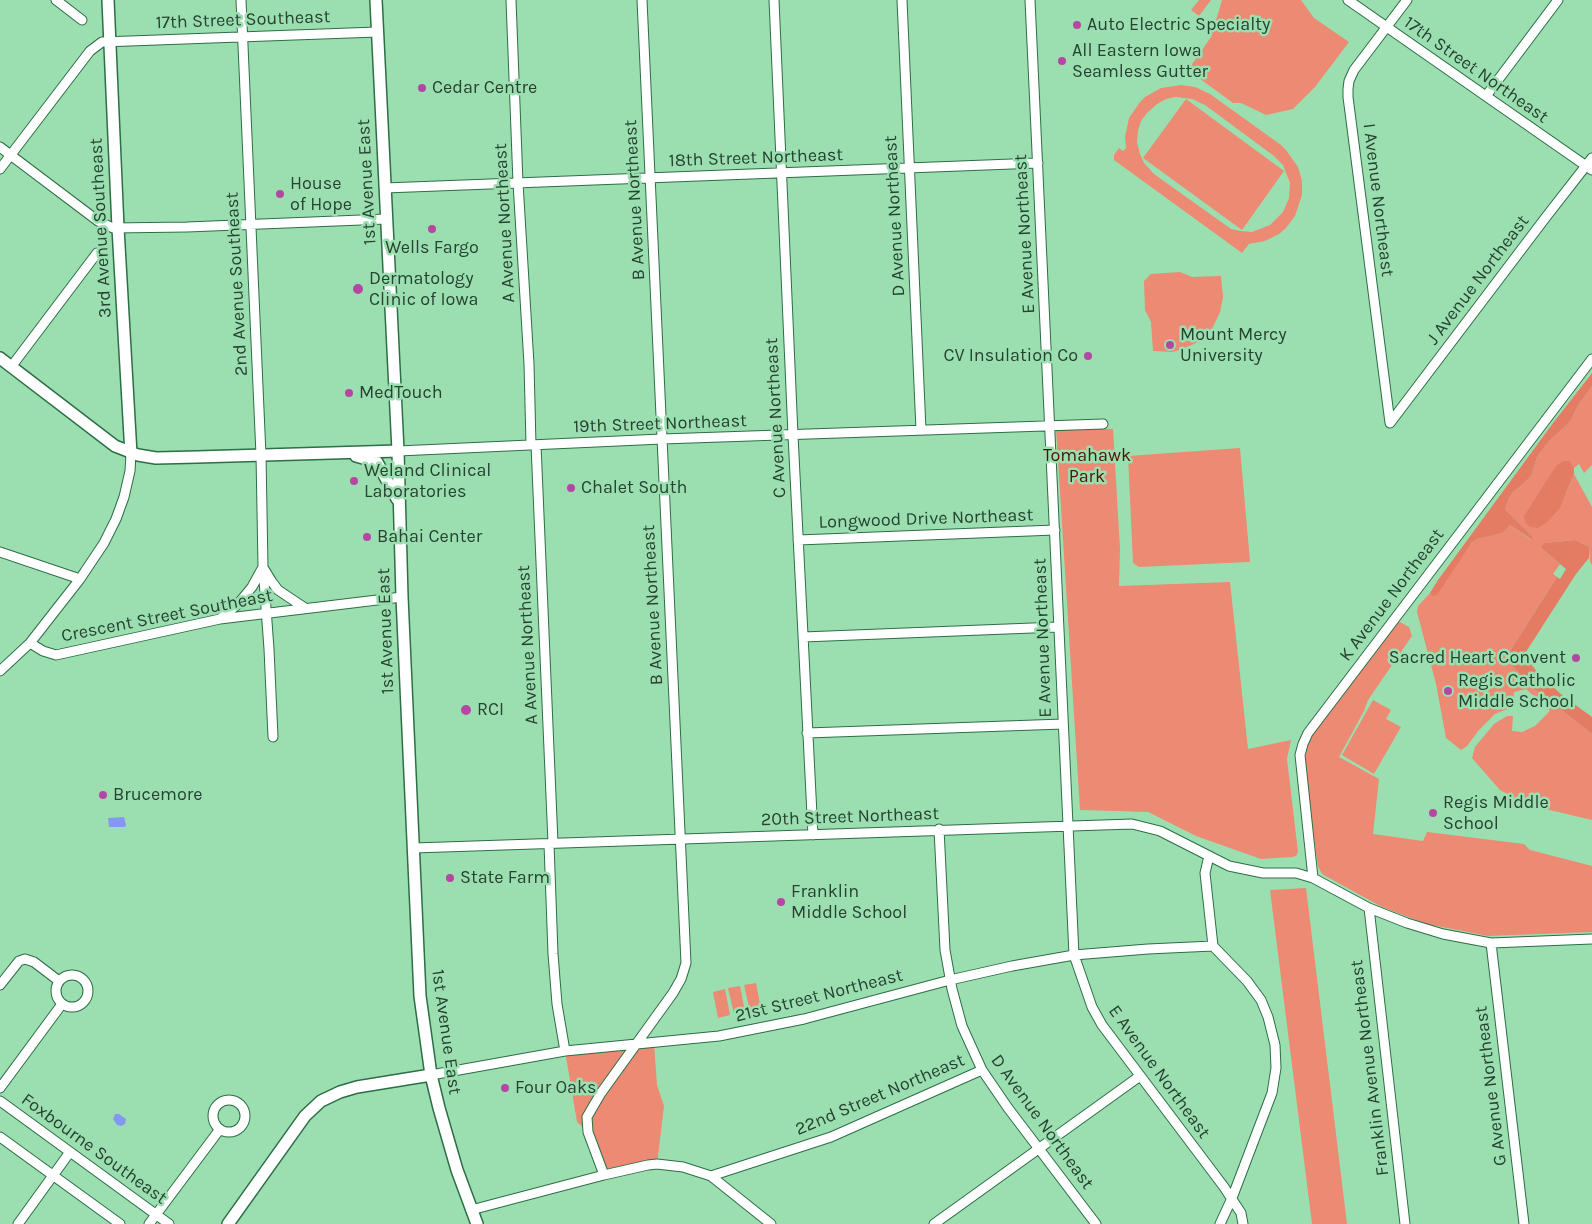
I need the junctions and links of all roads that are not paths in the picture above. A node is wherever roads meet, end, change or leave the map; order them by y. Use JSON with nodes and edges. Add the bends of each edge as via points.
{"nodes":[{"id":1,"x":56,"y":0,"type":"edge"},
{"id":2,"x":108,"y":0,"type":"edge"},
{"id":3,"x":241,"y":0,"type":"edge"},
{"id":4,"x":376,"y":0,"type":"edge"},
{"id":5,"x":511,"y":0,"type":"edge"},
{"id":6,"x":642,"y":0,"type":"edge"},
{"id":7,"x":774,"y":0,"type":"edge"},
{"id":8,"x":902,"y":0,"type":"edge"},
{"id":9,"x":1030,"y":0,"type":"edge"},
{"id":10,"x":1348,"y":0,"type":"edge"},
{"id":11,"x":1407,"y":0,"type":"edge"},
{"id":12,"x":1558,"y":0,"type":"edge"},
{"id":13,"x":82,"y":20,"type":"dead end"},
{"id":14,"x":1386,"y":27,"type":"junction"},
{"id":15,"x":377,"y":32,"type":"junction"},
{"id":16,"x":243,"y":36,"type":"junction"},
{"id":17,"x":110,"y":41,"type":"junction"},
{"id":18,"x":1486,"y":96,"type":"junction"},
{"id":19,"x":0,"y":146,"type":"edge"},
{"id":20,"x":11,"y":155,"type":"junction"},
{"id":21,"x":1038,"y":164,"type":"junction"},
{"id":22,"x":1590,"y":165,"type":"edge"},
{"id":23,"x":909,"y":168,"type":"junction"},
{"id":24,"x":0,"y":169,"type":"edge"},
{"id":25,"x":782,"y":173,"type":"junction"},
{"id":26,"x":651,"y":178,"type":"junction"},
{"id":27,"x":518,"y":183,"type":"junction"},
{"id":28,"x":385,"y":188,"type":"junction"},
{"id":29,"x":386,"y":219,"type":"junction"},
{"id":30,"x":251,"y":224,"type":"junction"},
{"id":31,"x":118,"y":228,"type":"junction"},
{"id":32,"x":97,"y":253,"type":"dead end"},
{"id":33,"x":0,"y":358,"type":"edge"},
{"id":34,"x":1592,"y":359,"type":"edge"},
{"id":35,"x":11,"y":366,"type":"junction"},
{"id":36,"x":129,"y":417,"type":"junction"},
{"id":37,"x":1390,"y":423,"type":"joint"},
{"id":38,"x":1103,"y":424,"type":"dead end"},
{"id":39,"x":1049,"y":426,"type":"junction"},
{"id":40,"x":922,"y":430,"type":"junction"},
{"id":41,"x":103,"y":436,"type":"junction"},
{"id":42,"x":793,"y":436,"type":"junction"},
{"id":43,"x":662,"y":439,"type":"junction"},
{"id":44,"x":533,"y":445,"type":"junction"},
{"id":45,"x":398,"y":451,"type":"junction"},
{"id":46,"x":335,"y":452,"type":"junction"},
{"id":47,"x":131,"y":454,"type":"junction"},
{"id":48,"x":261,"y":455,"type":"junction"},
{"id":49,"x":400,"y":504,"type":"junction"},
{"id":50,"x":1055,"y":530,"type":"junction"},
{"id":51,"x":798,"y":540,"type":"junction"},
{"id":52,"x":0,"y":552,"type":"edge"},
{"id":53,"x":263,"y":567,"type":"junction"},
{"id":54,"x":80,"y":578,"type":"junction"},
{"id":55,"x":402,"y":597,"type":"junction"},
{"id":56,"x":304,"y":608,"type":"junction"},
{"id":57,"x":266,"y":612,"type":"junction"},
{"id":58,"x":220,"y":619,"type":"junction"},
{"id":59,"x":1058,"y":627,"type":"junction"},
{"id":60,"x":803,"y":637,"type":"junction"},
{"id":61,"x":30,"y":643,"type":"junction"},
{"id":62,"x":0,"y":671,"type":"edge"},
{"id":63,"x":1063,"y":724,"type":"junction"},
{"id":64,"x":807,"y":733,"type":"junction"},
{"id":65,"x":273,"y":738,"type":"dead end"},
{"id":66,"x":1068,"y":825,"type":"junction"},
{"id":67,"x":939,"y":829,"type":"junction"},
{"id":68,"x":813,"y":835,"type":"junction"},
{"id":69,"x":680,"y":838,"type":"junction"},
{"id":70,"x":551,"y":844,"type":"junction"},
{"id":71,"x":414,"y":848,"type":"junction"},
{"id":72,"x":1209,"y":856,"type":"junction"},
{"id":73,"x":1313,"y":878,"type":"junction"},
{"id":74,"x":1369,"y":908,"type":"junction"},
{"id":75,"x":1592,"y":939,"type":"edge"},
{"id":76,"x":1491,"y":943,"type":"junction"},
{"id":77,"x":1213,"y":946,"type":"junction"},
{"id":78,"x":1074,"y":955,"type":"junction"},
{"id":79,"x":950,"y":980,"type":"junction"},
{"id":80,"x":59,"y":981,"type":"junction"},
{"id":81,"x":0,"y":985,"type":"edge"},
{"id":82,"x":62,"y":1004,"type":"junction"},
{"id":83,"x":636,"y":1044,"type":"junction"},
{"id":84,"x":565,"y":1051,"type":"junction"},
{"id":85,"x":982,"y":1070,"type":"junction"},
{"id":86,"x":431,"y":1075,"type":"junction"},
{"id":87,"x":1140,"y":1076,"type":"junction"},
{"id":88,"x":0,"y":1088,"type":"edge"},
{"id":89,"x":0,"y":1101,"type":"edge"},
{"id":90,"x":220,"y":1129,"type":"dead end"},
{"id":91,"x":0,"y":1137,"type":"edge"},
{"id":92,"x":1039,"y":1148,"type":"junction"},
{"id":93,"x":70,"y":1152,"type":"junction"},
{"id":94,"x":604,"y":1175,"type":"junction"},
{"id":95,"x":54,"y":1176,"type":"junction"},
{"id":96,"x":711,"y":1176,"type":"junction"},
{"id":97,"x":1232,"y":1198,"type":"junction"},
{"id":98,"x":471,"y":1210,"type":"junction"},
{"id":99,"x":156,"y":1215,"type":"junction"},
{"id":100,"x":939,"y":1223,"type":"edge"},
{"id":101,"x":18,"y":1224,"type":"edge"},
{"id":102,"x":120,"y":1224,"type":"edge"},
{"id":103,"x":149,"y":1224,"type":"edge"},
{"id":104,"x":169,"y":1224,"type":"edge"},
{"id":105,"x":228,"y":1224,"type":"edge"},
{"id":106,"x":477,"y":1224,"type":"edge"},
{"id":107,"x":772,"y":1224,"type":"edge"},
{"id":108,"x":1096,"y":1224,"type":"edge"},
{"id":109,"x":1220,"y":1224,"type":"edge"},
{"id":110,"x":1243,"y":1224,"type":"edge"},
{"id":111,"x":1405,"y":1224,"type":"edge"},
{"id":112,"x":1524,"y":1224,"type":"edge"}],
"edges":[{"from":1,"to":13,"type":"street"},
{"from":2,"to":17,"type":"main road","name":"3rd Avenue Southeast"},
{"from":3,"to":16,"type":"street","name":"2nd Avenue Southeast"},
{"from":4,"to":15,"type":"main road","name":"1st Avenue East"},
{"from":5,"to":27,"type":"street","name":"A Avenue Northeast"},
{"from":6,"to":26,"type":"street","name":"B Avenue Northeast"},
{"from":7,"to":25,"type":"street","name":"C Avenue Northeast"},
{"from":8,"to":23,"type":"street","name":"D Avenue Northeast"},
{"from":9,"to":21,"type":"street","name":"E Avenue Northeast"},
{"from":10,"to":14,"type":"street","name":"17th Street Northeast"},
{"from":11,"to":14,"type":"street","name":"I Avenue Northeast"},
{"from":12,"to":18,"type":"street"},
{"from":14,"to":18,"type":"street","name":"17th Street Northeast"},
{"from":14,"to":37,"type":"street","name":"I Avenue Northeast","via":[[1354,70],[1349,80],[1348,97]]},
{"from":15,"to":16,"type":"street","name":"17th Street Southeast"},
{"from":15,"to":28,"type":"main road","name":"1st Avenue East"},
{"from":16,"to":17,"type":"street","name":"17th Street Southeast"},
{"from":16,"to":30,"type":"street","name":"2nd Avenue Southeast"},
{"from":17,"to":20,"type":"street","via":[[102,42],[90,51]]},
{"from":17,"to":31,"type":"main road","name":"3rd Avenue Southeast"},
{"from":18,"to":22,"type":"street","name":"17th Street Northeast"},
{"from":19,"to":20,"type":"street"},
{"from":20,"to":24,"type":"street"},
{"from":20,"to":31,"type":"street","via":[[98,221]]},
{"from":21,"to":23,"type":"street","name":"18th Street Northeast"},
{"from":21,"to":39,"type":"street","name":"E Avenue Northeast"},
{"from":22,"to":37,"type":"street","name":"J Avenue Northeast","via":[[1546,217]]},
{"from":23,"to":25,"type":"street","name":"18th Street Northeast"},
{"from":23,"to":40,"type":"street","name":"D Avenue Northeast"},
{"from":25,"to":26,"type":"street","name":"18th Street Northeast"},
{"from":25,"to":42,"type":"street","name":"C Avenue Northeast"},
{"from":26,"to":27,"type":"street","name":"18th Street Northeast"},
{"from":26,"to":43,"type":"street","name":"B Avenue Northeast"},
{"from":27,"to":28,"type":"street","name":"18th Street Northeast"},
{"from":27,"to":44,"type":"street","name":"A Avenue Northeast"},
{"from":28,"to":29,"type":"main road","name":"1st Avenue East"},
{"from":29,"to":30,"type":"street"},
{"from":29,"to":45,"type":"main road","name":"1st Avenue East"},
{"from":30,"to":31,"type":"street"},
{"from":30,"to":48,"type":"street","name":"2nd Avenue Southeast"},
{"from":31,"to":36,"type":"main road","name":"3rd Avenue Southeast"},
{"from":32,"to":35,"type":"street"},
{"from":33,"to":35,"type":"main road"},
{"from":34,"to":73,"type":"street","name":"K Avenue Northeast","via":[[1308,732],[1300,755]]},
{"from":35,"to":41,"type":"main road"},
{"from":36,"to":41,"type":"main road","via":[[119,437]]},
{"from":36,"to":47,"type":"main road","name":"3rd Avenue Southeast"},
{"from":38,"to":39,"type":"street","name":"19th Street Northeast"},
{"from":39,"to":40,"type":"street","name":"19th Street Northeast"},
{"from":39,"to":50,"type":"street","name":"E Avenue Northeast"},
{"from":40,"to":42,"type":"street","name":"19th Street Northeast"},
{"from":41,"to":47,"type":"main road"},
{"from":42,"to":43,"type":"street","name":"19th Street Northeast"},
{"from":42,"to":51,"type":"street","name":"C Avenue Northeast"},
{"from":43,"to":44,"type":"street","name":"19th Street Northeast"},
{"from":43,"to":69,"type":"street","name":"B Avenue Northeast"},
{"from":44,"to":45,"type":"street","name":"19th Street Northeast"},
{"from":44,"to":70,"type":"street","name":"A Avenue Northeast"},
{"from":45,"to":46,"type":"main road"},
{"from":45,"to":49,"type":"main road","name":"1st Avenue East"},
{"from":46,"to":48,"type":"main road"},
{"from":46,"to":49,"type":"main road","via":[[377,462]]},
{"from":47,"to":48,"type":"main road","via":[[156,458]]},
{"from":47,"to":54,"type":"street","via":[[130,471],[116,519]]},
{"from":48,"to":53,"type":"street","name":"2nd Avenue Southeast"},
{"from":49,"to":55,"type":"main road","name":"1st Avenue East"},
{"from":50,"to":51,"type":"street","name":"Longwood Drive Northeast"},
{"from":50,"to":59,"type":"street","name":"E Avenue Northeast"},
{"from":51,"to":60,"type":"street","name":"C Avenue Northeast"},
{"from":52,"to":54,"type":"street"},
{"from":53,"to":56,"type":"street","via":[[278,590]]},
{"from":53,"to":57,"type":"street","name":"2nd Avenue Southeast"},
{"from":53,"to":58,"type":"street","via":[[238,604]]},
{"from":54,"to":61,"type":"street"},
{"from":55,"to":56,"type":"street","name":"Crescent Street Southeast"},
{"from":55,"to":71,"type":"main road","name":"1st Avenue East"},
{"from":56,"to":57,"type":"street","name":"Crescent Street Southeast"},
{"from":57,"to":58,"type":"street","name":"Crescent Street Southeast"},
{"from":57,"to":65,"type":"street","name":"2nd Avenue Southeast"},
{"from":58,"to":61,"type":"street","name":"Crescent Street Southeast","via":[[56,655]]},
{"from":59,"to":60,"type":"street"},
{"from":59,"to":63,"type":"street","name":"E Avenue Northeast"},
{"from":60,"to":64,"type":"street","name":"C Avenue Northeast"},
{"from":61,"to":62,"type":"street"},
{"from":63,"to":64,"type":"street"},
{"from":63,"to":66,"type":"street","name":"E Avenue Northeast"},
{"from":64,"to":68,"type":"street","name":"C Avenue Northeast"},
{"from":66,"to":67,"type":"street","name":"20th Street Northeast"},
{"from":66,"to":72,"type":"street","name":"20th Street Northeast","via":[[1141,825]]},
{"from":66,"to":78,"type":"street","name":"E Avenue Northeast"},
{"from":67,"to":68,"type":"street","name":"20th Street Northeast"},
{"from":67,"to":79,"type":"street","name":"D Avenue Northeast","via":[[945,950]]},
{"from":68,"to":69,"type":"street","name":"20th Street Northeast"},
{"from":69,"to":70,"type":"street","name":"20th Street Northeast"},
{"from":69,"to":83,"type":"street","name":"B Avenue Northeast","via":[[686,963],[673,993]]},
{"from":70,"to":71,"type":"street","name":"20th Street Northeast"},
{"from":70,"to":84,"type":"street","name":"A Avenue Northeast","via":[[554,972]]},
{"from":71,"to":86,"type":"main road","name":"1st Avenue East","via":[[420,996]]},
{"from":72,"to":73,"type":"street","name":"20th Street Northeast","via":[[1246,870],[1296,873]]},
{"from":72,"to":77,"type":"street","via":[[1205,873]]},
{"from":73,"to":74,"type":"street","name":"20th Street Northeast"},
{"from":74,"to":76,"type":"street","name":"20th Street Northeast","via":[[1443,934]]},
{"from":74,"to":111,"type":"street","name":"Franklin Avenue Northeast"},
{"from":75,"to":76,"type":"street","name":"20th Street Northeast"},
{"from":76,"to":112,"type":"street","name":"G Avenue Northeast"},
{"from":77,"to":78,"type":"street","name":"21st Street Northeast"},
{"from":77,"to":97,"type":"street","via":[[1261,1000],[1275,1045],[1272,1094]]},
{"from":78,"to":79,"type":"street","name":"21st Street Northeast"},
{"from":78,"to":87,"type":"street","name":"E Avenue Northeast","via":[[1092,1008]]},
{"from":79,"to":83,"type":"street","name":"21st Street Northeast","via":[[804,1019],[719,1036]]},
{"from":79,"to":85,"type":"street","name":"D Avenue Northeast","via":[[962,1026]]},
{"from":80,"to":81,"type":"street","via":[[26,959],[20,961]]},
{"from":80,"to":82,"type":"street","via":[[56,993]]},
{"from":80,"to":82,"type":"street","via":[[71,974],[78,976],[84,979],[88,992],[86,999],[75,1007]]},
{"from":82,"to":88,"type":"street"},
{"from":83,"to":84,"type":"street","name":"21st Street Northeast"},
{"from":83,"to":94,"type":"street","name":"B Avenue Northeast","via":[[587,1117],[588,1132]]},
{"from":84,"to":86,"type":"street","name":"21st Street Northeast"},
{"from":85,"to":92,"type":"street","name":"D Avenue Northeast"},
{"from":85,"to":96,"type":"street","name":"22nd Street Northeast","via":[[832,1138]]},
{"from":86,"to":98,"type":"main road","name":"1st Avenue East","via":[[448,1143]]},
{"from":86,"to":105,"type":"main road","via":[[357,1087],[321,1101],[305,1116]]},
{"from":87,"to":92,"type":"street"},
{"from":87,"to":97,"type":"street","name":"E Avenue Northeast"},
{"from":89,"to":93,"type":"street","name":"Foxbourne Southeast"},
{"from":90,"to":99,"type":"street"},
{"from":91,"to":95,"type":"street"},
{"from":92,"to":100,"type":"street"},
{"from":92,"to":108,"type":"street","name":"D Avenue Northeast"},
{"from":93,"to":95,"type":"street"},
{"from":93,"to":99,"type":"street","name":"Foxbourne Southeast"},
{"from":94,"to":96,"type":"street","via":[[657,1164]]},
{"from":94,"to":98,"type":"street"},
{"from":95,"to":101,"type":"street"},
{"from":95,"to":102,"type":"street"},
{"from":96,"to":107,"type":"street"},
{"from":97,"to":109,"type":"street"},
{"from":97,"to":110,"type":"street","name":"E Avenue Northeast"},
{"from":98,"to":106,"type":"main road","name":"1st Avenue East"},
{"from":99,"to":103,"type":"street"},
{"from":99,"to":104,"type":"street","name":"Foxbourne Southeast"}]}
